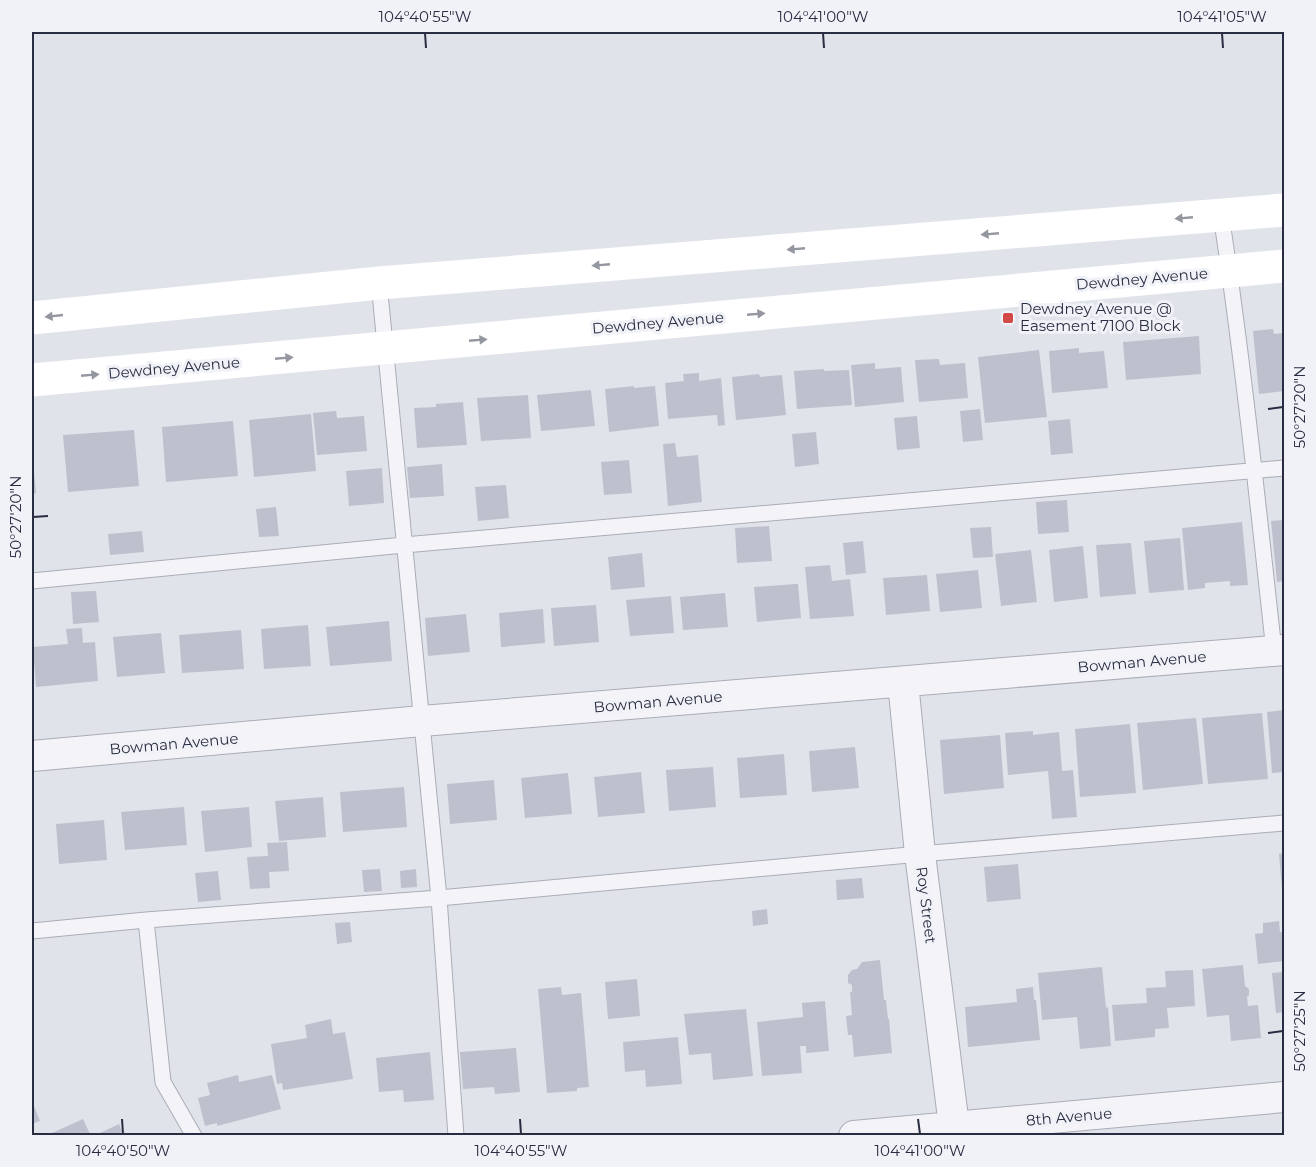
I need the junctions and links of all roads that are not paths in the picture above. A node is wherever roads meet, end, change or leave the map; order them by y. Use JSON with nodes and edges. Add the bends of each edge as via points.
{"nodes":[{"id":1,"x":1284,"y":210,"type":"edge"},
{"id":2,"x":1221,"y":215,"type":"junction"},
{"id":3,"x":1284,"y":266,"type":"edge"},
{"id":4,"x":1230,"y":270,"type":"junction"},
{"id":5,"x":379,"y":283,"type":"junction"},
{"id":6,"x":32,"y":318,"type":"edge"},
{"id":7,"x":385,"y":349,"type":"junction"},
{"id":8,"x":32,"y":381,"type":"edge"},
{"id":9,"x":1284,"y":468,"type":"edge"},
{"id":10,"x":1255,"y":470,"type":"junction"},
{"id":11,"x":404,"y":545,"type":"junction"},
{"id":12,"x":32,"y":581,"type":"edge"},
{"id":13,"x":1279,"y":651,"type":"edge"},
{"id":14,"x":903,"y":682,"type":"junction"},
{"id":15,"x":422,"y":721,"type":"junction"},
{"id":16,"x":32,"y":756,"type":"edge"},
{"id":17,"x":1284,"y":823,"type":"edge"},
{"id":18,"x":920,"y":854,"type":"junction"},
{"id":19,"x":439,"y":898,"type":"junction"},
{"id":20,"x":146,"y":920,"type":"junction"},
{"id":21,"x":32,"y":931,"type":"edge"},
{"id":22,"x":1284,"y":1097,"type":"edge"},
{"id":23,"x":954,"y":1126,"type":"junction"},
{"id":24,"x":194,"y":1136,"type":"edge"},
{"id":25,"x":456,"y":1136,"type":"edge"},
{"id":26,"x":854,"y":1136,"type":"edge"}],
"edges":[{"from":1,"to":2,"type":"main road"},
{"from":2,"to":4,"type":"lane"},
{"from":2,"to":5,"type":"main road","one_way":true},
{"from":3,"to":4,"type":"main road","name":"Dewdney Avenue"},
{"from":7,"to":4,"type":"main road","name":"Dewdney Avenue","one_way":true},
{"from":4,"to":10,"type":"lane"},
{"from":5,"to":6,"type":"main road","one_way":true},
{"from":5,"to":7,"type":"lane"},
{"from":8,"to":7,"type":"main road","name":"Dewdney Avenue","one_way":true},
{"from":7,"to":11,"type":"lane"},
{"from":9,"to":10,"type":"lane"},
{"from":10,"to":11,"type":"lane"},
{"from":10,"to":13,"type":"lane"},
{"from":11,"to":12,"type":"lane"},
{"from":11,"to":15,"type":"lane"},
{"from":13,"to":14,"type":"street","name":"Bowman Avenue"},
{"from":14,"to":15,"type":"street","name":"Bowman Avenue"},
{"from":14,"to":18,"type":"street","name":"Roy Street"},
{"from":15,"to":16,"type":"street","name":"Bowman Avenue"},
{"from":15,"to":19,"type":"lane"},
{"from":17,"to":18,"type":"lane"},
{"from":18,"to":19,"type":"lane"},
{"from":18,"to":23,"type":"street","name":"Roy Street"},
{"from":19,"to":20,"type":"lane"},
{"from":19,"to":25,"type":"lane"},
{"from":20,"to":21,"type":"lane"},
{"from":20,"to":24,"type":"lane","via":[[163,1082]]},
{"from":22,"to":23,"type":"street","name":"8th Avenue"},
{"from":23,"to":26,"type":"street","name":"8th Avenue"}]}
